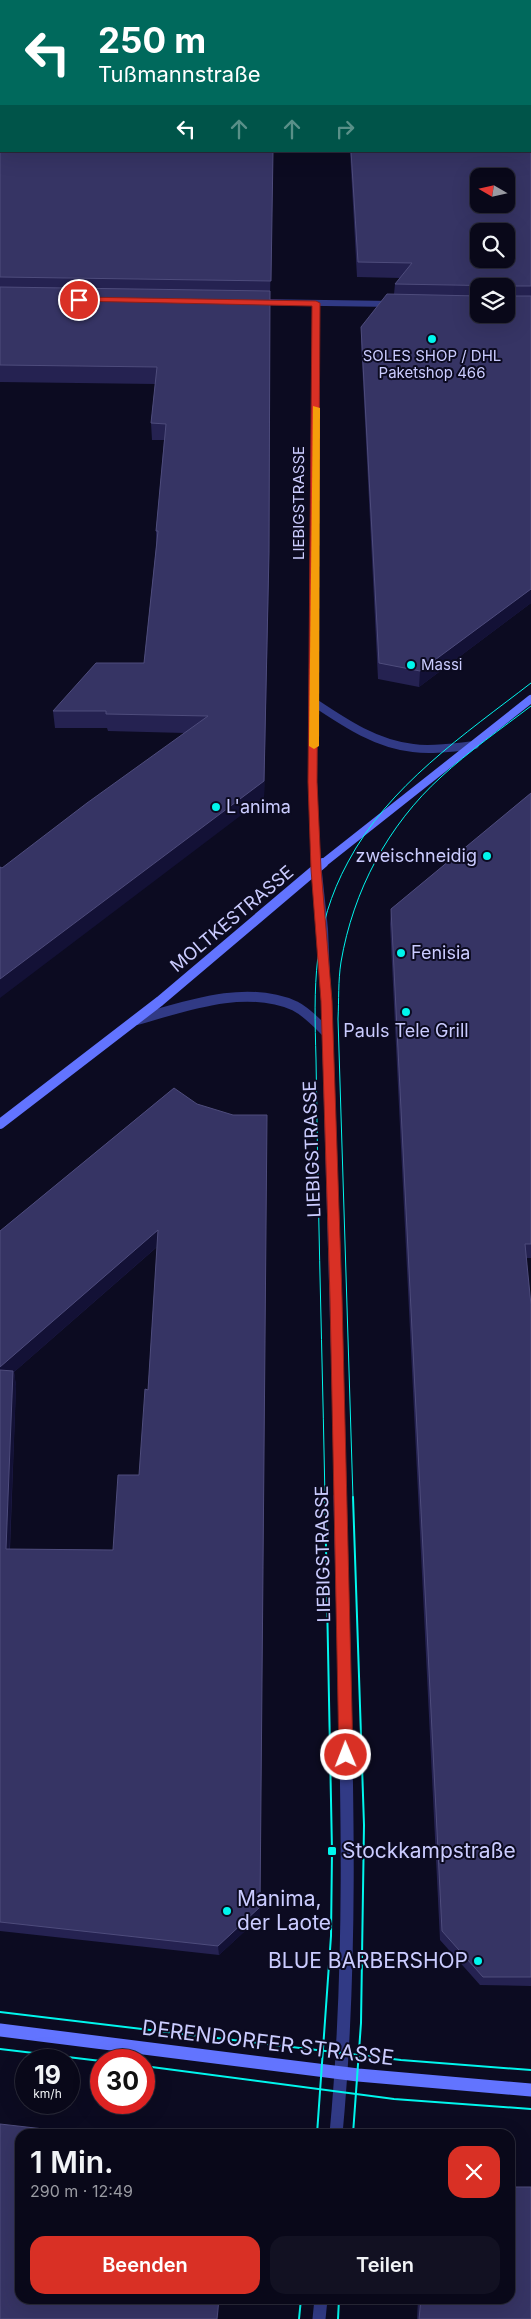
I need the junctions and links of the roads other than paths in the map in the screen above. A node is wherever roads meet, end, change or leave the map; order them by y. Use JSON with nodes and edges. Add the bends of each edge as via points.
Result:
{"nodes":[{"id":1,"x":247,"y":302,"type":"edge"},
{"id":2,"x":316,"y":303,"type":"junction"},
{"id":3,"x":402,"y":304,"type":"edge"},
{"id":4,"x":531,"y":699,"type":"edge"},
{"id":5,"x":315,"y":703,"type":"junction"},
{"id":6,"x":475,"y":744,"type":"junction"},
{"id":7,"x":316,"y":869,"type":"junction"},
{"id":8,"x":136,"y":1020,"type":"junction"},
{"id":9,"x":327,"y":1033,"type":"junction"},
{"id":10,"x":0,"y":1124,"type":"edge"},
{"id":11,"x":0,"y":2030,"type":"edge"},
{"id":12,"x":341,"y":2074,"type":"junction"},
{"id":13,"x":531,"y":2090,"type":"edge"},
{"id":14,"x":336,"y":2129,"type":"edge"},
{"id":15,"x":320,"y":2304,"type":"edge"},
{"id":16,"x":319,"y":2319,"type":"edge"}],
"edges":[{"from":1,"to":2,"type":"street"},
{"from":2,"to":3,"type":"street"},
{"from":2,"to":5,"type":"street","name":"LIEBIGSTRASSE"},
{"from":4,"to":6,"type":"street","name":"MOLTKESTRASSE"},
{"from":5,"to":6,"type":"street","via":[[349,726],[389,743],[427,749]]},
{"from":5,"to":7,"type":"street","name":"LIEBIGSTRASSE","via":[[312,782]]},
{"from":6,"to":7,"type":"street","name":"MOLTKESTRASSE"},
{"from":7,"to":8,"type":"street","name":"MOLTKESTRASSE"},
{"from":7,"to":9,"type":"street","name":"LIEBIGSTRASSE"},
{"from":8,"to":9,"type":"street","via":[[224,998],[260,998],[295,1006]]},
{"from":8,"to":10,"type":"street","name":"MOLTKESTRASSE"},
{"from":9,"to":12,"type":"street","name":"LIEBIGSTRASSE","via":[[337,1308],[348,1894]]},
{"from":11,"to":12,"type":"street","name":"DERENDORFER STRASSE"},
{"from":12,"to":13,"type":"street","name":"DERENDORFER STRASSE"},
{"from":12,"to":14,"type":"street"},
{"from":15,"to":16,"type":"street"}]}
